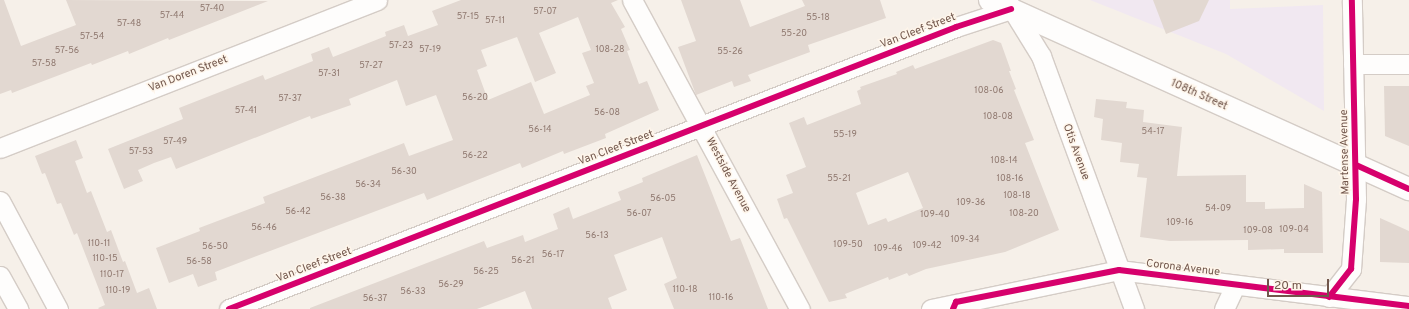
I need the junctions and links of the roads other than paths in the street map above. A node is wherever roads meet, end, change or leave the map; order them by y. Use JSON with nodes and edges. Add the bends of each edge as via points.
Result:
{"nodes":[{"id":1,"x":377,"y":0,"type":"edge"},
{"id":2,"x":632,"y":0,"type":"edge"},
{"id":3,"x":990,"y":0,"type":"edge"},
{"id":4,"x":1352,"y":0,"type":"edge"},
{"id":5,"x":1009,"y":5,"type":"edge"},
{"id":6,"x":1353,"y":64,"type":"junction"},
{"id":7,"x":1409,"y":64,"type":"edge"},
{"id":8,"x":702,"y":126,"type":"junction"},
{"id":9,"x":0,"y":148,"type":"edge"},
{"id":10,"x":1356,"y":165,"type":"junction"},
{"id":11,"x":1409,"y":189,"type":"edge"},
{"id":12,"x":0,"y":201,"type":"edge"},
{"id":13,"x":1119,"y":270,"type":"junction"},
{"id":14,"x":0,"y":276,"type":"edge"},
{"id":15,"x":1235,"y":285,"type":"junction"},
{"id":16,"x":1329,"y":297,"type":"junction"},
{"id":17,"x":955,"y":306,"type":"edge"},
{"id":18,"x":1409,"y":306,"type":"edge"},
{"id":19,"x":18,"y":309,"type":"edge"},
{"id":20,"x":58,"y":309,"type":"edge"},
{"id":21,"x":229,"y":309,"type":"edge"},
{"id":22,"x":800,"y":309,"type":"edge"},
{"id":23,"x":931,"y":309,"type":"edge"},
{"id":24,"x":1134,"y":309,"type":"edge"},
{"id":25,"x":1224,"y":309,"type":"edge"}],
"edges":[{"from":1,"to":9,"type":"street","name":"Van Doren Street"},
{"from":2,"to":8,"type":"street","name":"Westside Avenue"},
{"from":3,"to":5,"type":"main road","name":"108th Street"},
{"from":4,"to":6,"type":"street","name":"Martense Avenue"},
{"from":5,"to":8,"type":"street","name":"Van Cleef Street"},
{"from":5,"to":10,"type":"main road","name":"108th Street"},
{"from":5,"to":13,"type":"street","name":"Otis Avenue","via":[[1041,56]]},
{"from":6,"to":7,"type":"street"},
{"from":6,"to":10,"type":"street","name":"Martense Avenue"},
{"from":8,"to":21,"type":"street","name":"Van Cleef Street"},
{"from":8,"to":22,"type":"street","name":"Westside Avenue"},
{"from":10,"to":11,"type":"main road","name":"108th Street"},
{"from":10,"to":16,"type":"street","name":"Martense Avenue","via":[[1351,269]]},
{"from":12,"to":20,"type":"street"},
{"from":13,"to":15,"type":"street","name":"Corona Avenue"},
{"from":13,"to":17,"type":"street","name":"Corona Avenue"},
{"from":13,"to":24,"type":"street","name":"Otis Avenue"},
{"from":14,"to":19,"type":"street"},
{"from":15,"to":16,"type":"street","name":"Corona Avenue"},
{"from":15,"to":25,"type":"street"},
{"from":16,"to":18,"type":"street","name":"Corona Avenue"},
{"from":17,"to":23,"type":"street","name":"Corona Avenue"}]}
